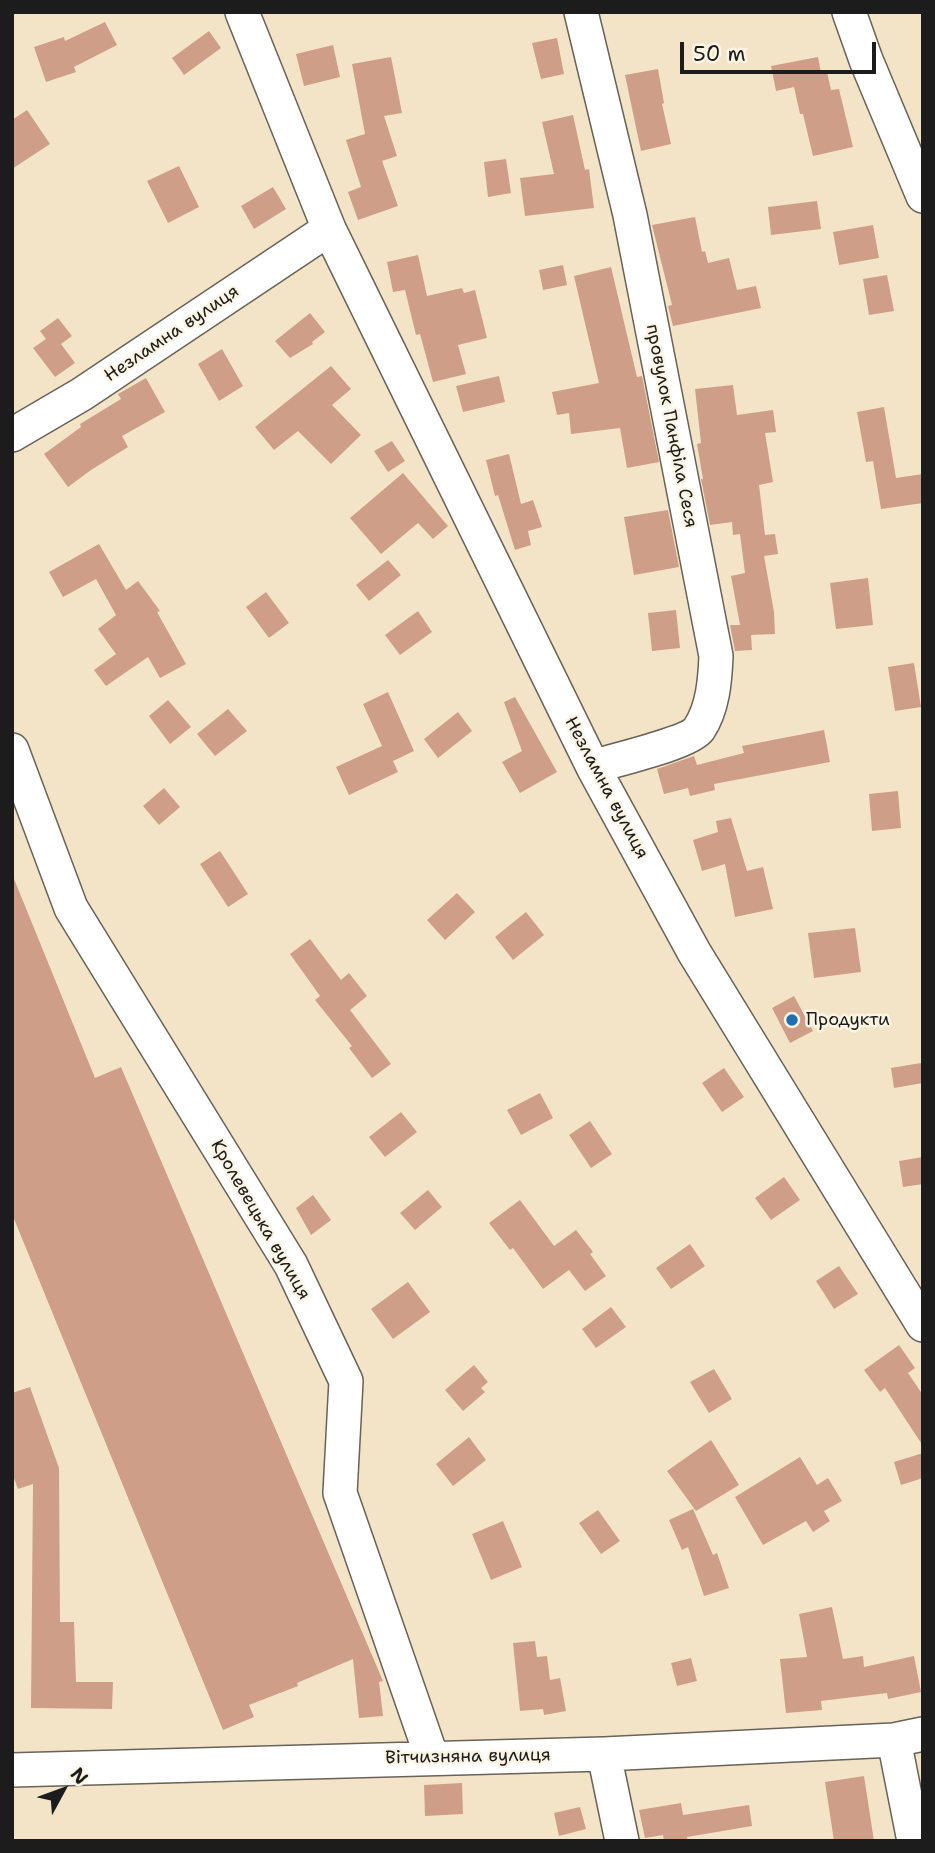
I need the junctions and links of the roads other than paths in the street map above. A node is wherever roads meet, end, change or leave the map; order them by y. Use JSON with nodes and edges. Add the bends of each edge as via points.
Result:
{"nodes":[{"id":1,"x":242,"y":12,"type":"edge"},
{"id":2,"x":581,"y":12,"type":"edge"},
{"id":3,"x":849,"y":12,"type":"edge"},
{"id":4,"x":923,"y":196,"type":"edge"},
{"id":5,"x":329,"y":229,"type":"junction"},
{"id":6,"x":12,"y":435,"type":"edge"},
{"id":7,"x":12,"y":750,"type":"edge"},
{"id":8,"x":593,"y":767,"type":"junction"},
{"id":9,"x":923,"y":1325,"type":"edge"},
{"id":10,"x":908,"y":1737,"type":"edge"},
{"id":11,"x":604,"y":1754,"type":"junction"},
{"id":12,"x":432,"y":1758,"type":"junction"},
{"id":13,"x":12,"y":1770,"type":"edge"},
{"id":14,"x":622,"y":1841,"type":"edge"},
{"id":15,"x":914,"y":1841,"type":"edge"}],
"edges":[{"from":1,"to":5,"type":"street","name":"Незламна вулиця"},
{"from":2,"to":8,"type":"street","name":"провулок Панфіла Сеся","via":[[630,215],[716,656],[715,684],[698,731],[677,742]]},
{"from":3,"to":4,"type":"street"},
{"from":5,"to":6,"type":"street","name":"Незламна вулиця","via":[[82,394]]},
{"from":5,"to":8,"type":"street","name":"Незламна вулиця"},
{"from":7,"to":12,"type":"street","name":"Кролевецька вулиця","via":[[71,908],[291,1265],[346,1381],[340,1493]]},
{"from":8,"to":9,"type":"street","name":"Незламна вулиця","via":[[694,952]]},
{"from":10,"to":11,"type":"street","name":"Вітчизняна вулиця"},
{"from":10,"to":15,"type":"street"},
{"from":11,"to":12,"type":"street","name":"Вітчизняна вулиця"},
{"from":11,"to":14,"type":"street"},
{"from":12,"to":13,"type":"street","name":"Вітчизняна вулиця"}]}
